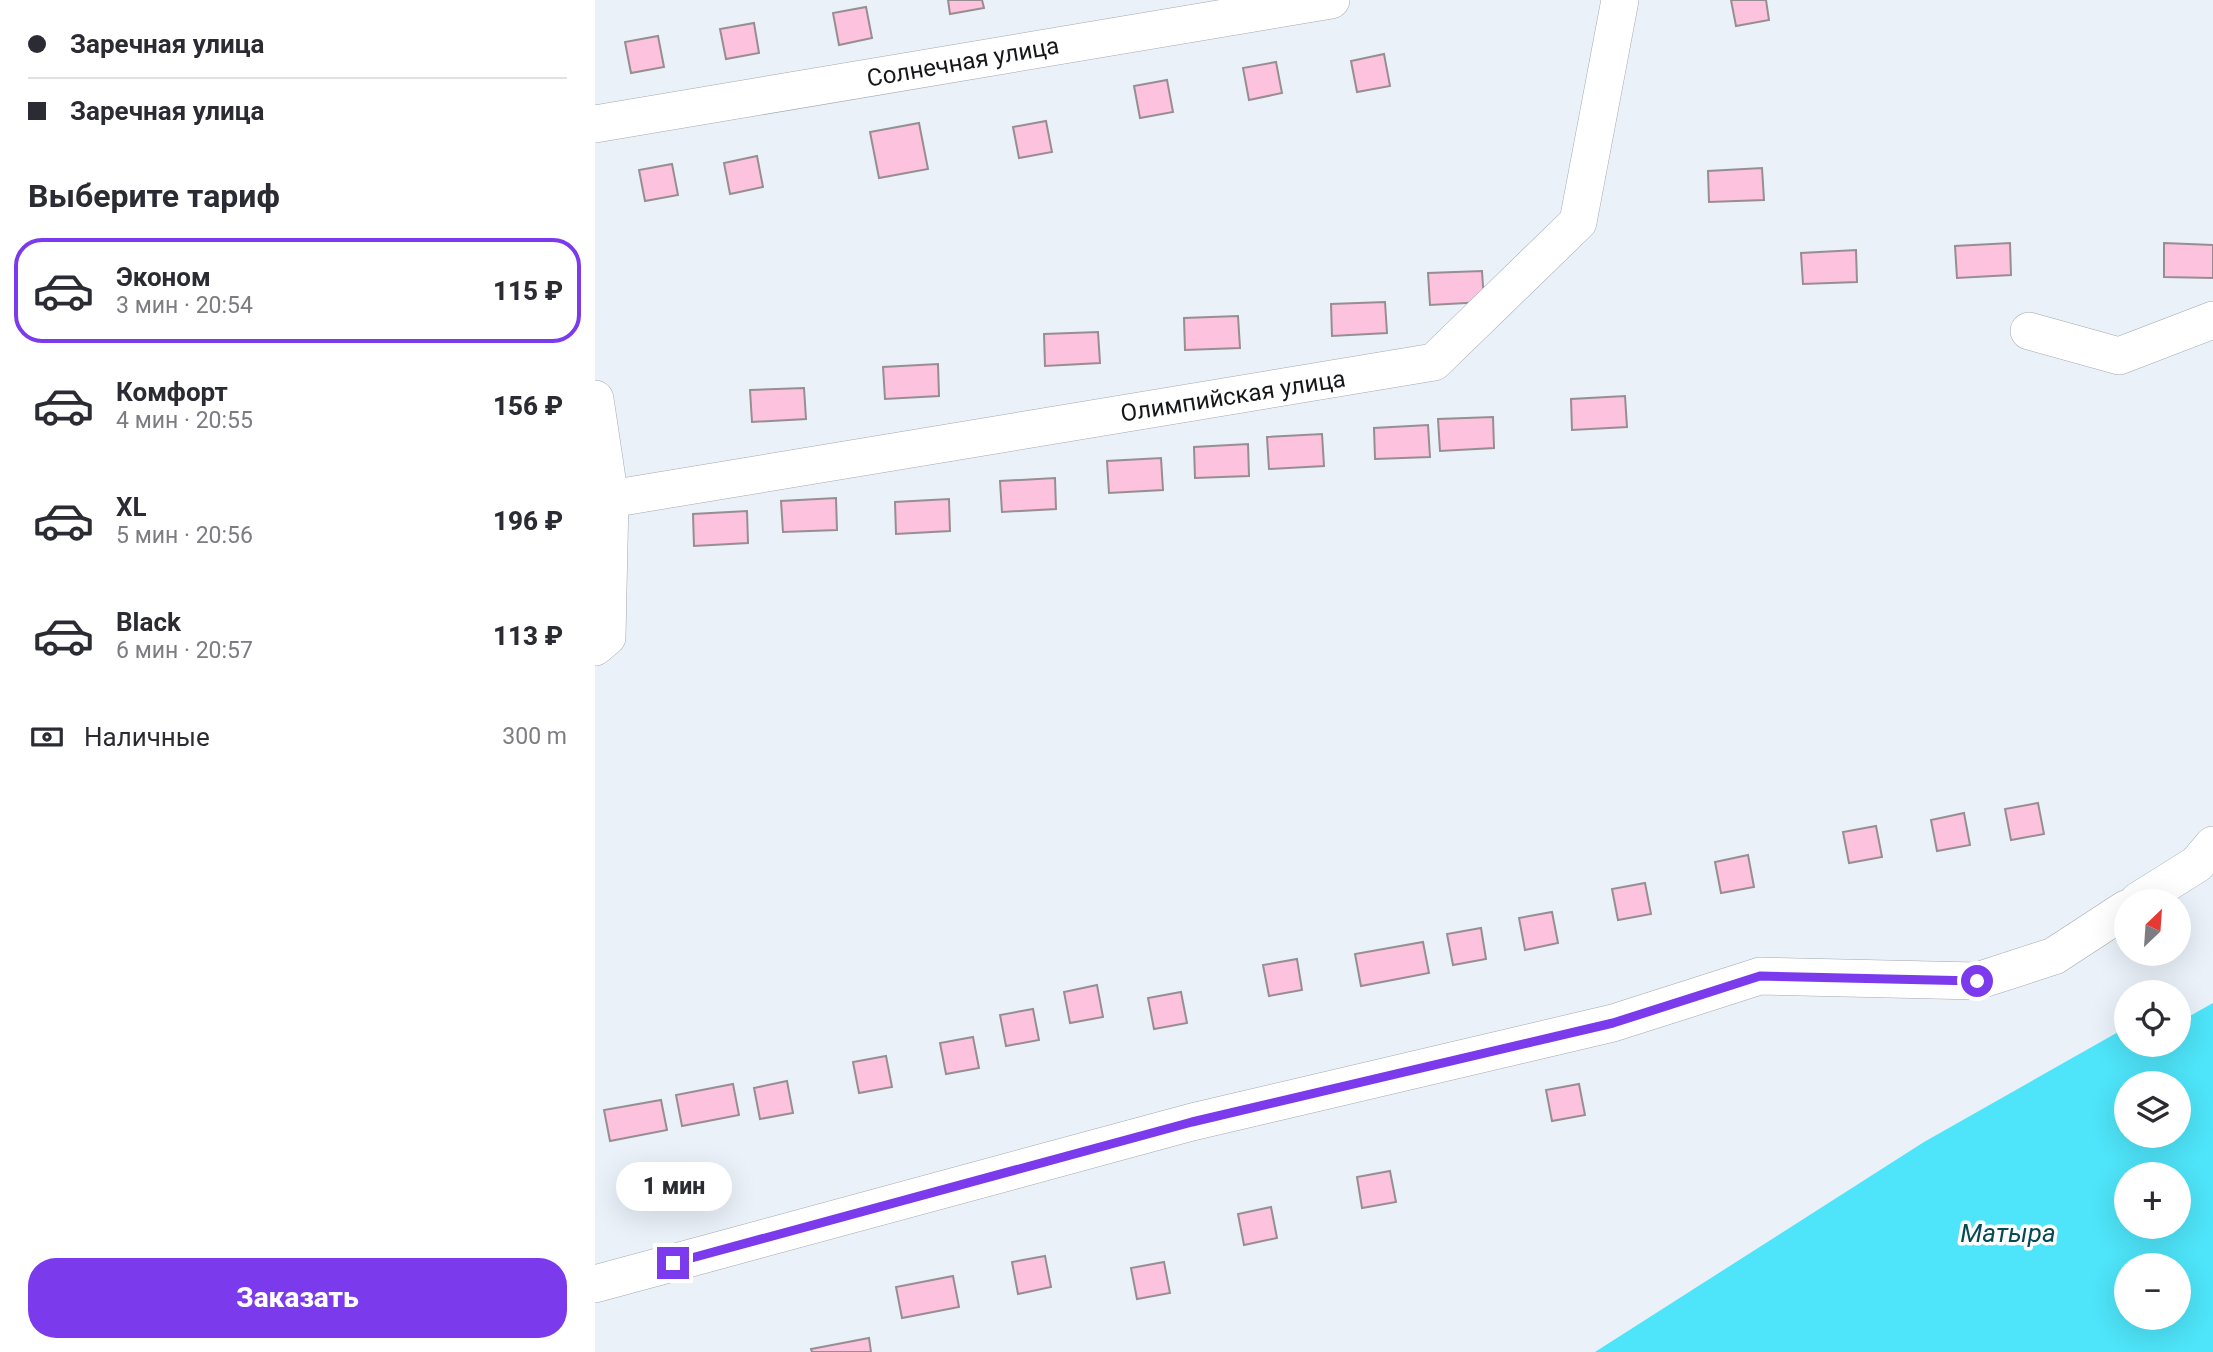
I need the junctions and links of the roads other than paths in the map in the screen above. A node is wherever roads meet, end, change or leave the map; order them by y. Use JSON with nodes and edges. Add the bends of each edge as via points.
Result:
{"nodes":[{"id":1,"x":1331,"y":0,"type":"edge"},
{"id":2,"x":1621,"y":0,"type":"edge"},
{"id":3,"x":595,"y":124,"type":"edge"},
{"id":4,"x":2213,"y":320,"type":"edge"},
{"id":5,"x":2029,"y":331,"type":"dead end"},
{"id":6,"x":595,"y":399,"type":"edge"},
{"id":7,"x":610,"y":499,"type":"junction"},
{"id":8,"x":595,"y":647,"type":"edge"},
{"id":9,"x":2213,"y":845,"type":"edge"},
{"id":10,"x":2158,"y":889,"type":"edge"},
{"id":11,"x":2114,"y":917,"type":"edge"},
{"id":12,"x":595,"y":1284,"type":"edge"}],
"edges":[{"from":1,"to":3,"type":"street","name":"Солнечная улица"},
{"from":2,"to":7,"type":"street","name":"Олимпийская улица","via":[[1578,222],[1434,362]]},
{"from":4,"to":5,"type":"street","via":[[2119,356]]},
{"from":6,"to":7,"type":"street"},
{"from":7,"to":8,"type":"street","via":[[607,637]]},
{"from":9,"to":10,"type":"street","via":[[2197,864]]},
{"from":11,"to":12,"type":"street","via":[[2055,956],[1977,981],[1760,976],[1613,1023],[1192,1122]]}]}
